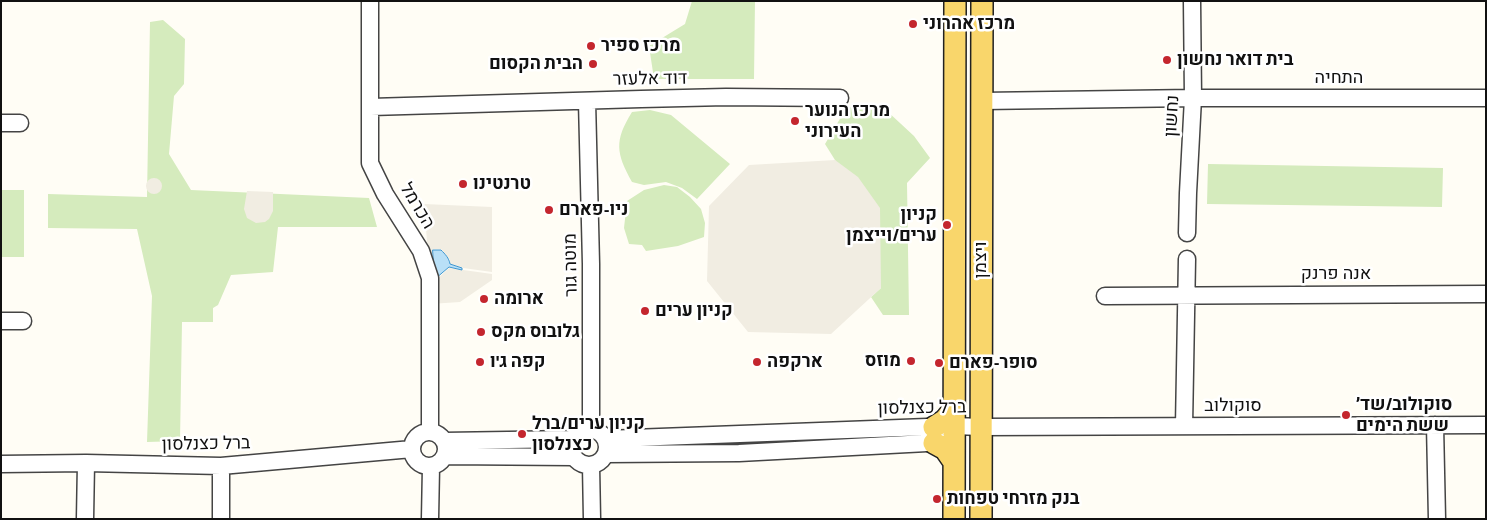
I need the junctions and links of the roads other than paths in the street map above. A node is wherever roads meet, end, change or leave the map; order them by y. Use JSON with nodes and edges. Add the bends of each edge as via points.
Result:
{"nodes":[{"id":1,"x":370,"y":1,"type":"edge"},
{"id":2,"x":955,"y":1,"type":"edge"},
{"id":3,"x":982,"y":1,"type":"edge"},
{"id":4,"x":1192,"y":1,"type":"edge"},
{"id":5,"x":840,"y":98,"type":"dead end"},
{"id":6,"x":1194,"y":98,"type":"junction"},
{"id":7,"x":1486,"y":98,"type":"edge"},
{"id":8,"x":587,"y":101,"type":"junction"},
{"id":9,"x":982,"y":101,"type":"junction"},
{"id":10,"x":371,"y":107,"type":"junction"},
{"id":11,"x":1,"y":123,"type":"edge"},
{"id":12,"x":20,"y":123,"type":"dead end"},
{"id":13,"x":1187,"y":233,"type":"dead end"},
{"id":14,"x":1187,"y":259,"type":"dead end"},
{"id":15,"x":1186,"y":294,"type":"junction"},
{"id":16,"x":1486,"y":294,"type":"edge"},
{"id":17,"x":1105,"y":296,"type":"dead end"},
{"id":18,"x":1,"y":321,"type":"edge"},
{"id":19,"x":23,"y":321,"type":"dead end"},
{"id":20,"x":1486,"y":424,"type":"edge"},
{"id":21,"x":1435,"y":425,"type":"junction"},
{"id":22,"x":1184,"y":426,"type":"junction"},
{"id":23,"x":981,"y":427,"type":"junction"},
{"id":24,"x":591,"y":428,"type":"junction"},
{"id":25,"x":430,"y":432,"type":"junction"},
{"id":26,"x":948,"y":435,"type":"junction"},
{"id":27,"x":572,"y":439,"type":"junction"},
{"id":28,"x":606,"y":446,"type":"junction"},
{"id":29,"x":445,"y":448,"type":"junction"},
{"id":30,"x":412,"y":449,"type":"junction"},
{"id":31,"x":574,"y":457,"type":"junction"},
{"id":32,"x":86,"y":463,"type":"junction"},
{"id":33,"x":1,"y":464,"type":"edge"},
{"id":34,"x":591,"y":465,"type":"junction"},
{"id":35,"x":221,"y":466,"type":"junction"},
{"id":36,"x":430,"y":466,"type":"junction"},
{"id":37,"x":85,"y":519,"type":"edge"},
{"id":38,"x":221,"y":519,"type":"edge"},
{"id":39,"x":430,"y":519,"type":"edge"},
{"id":40,"x":592,"y":519,"type":"edge"},
{"id":41,"x":954,"y":519,"type":"edge"},
{"id":42,"x":981,"y":519,"type":"edge"},
{"id":43,"x":1436,"y":519,"type":"edge"}],
"edges":[{"from":1,"to":10,"type":"street","name":"הכרמל"},
{"from":2,"to":26,"type":"main road","name":"ויצמן"},
{"from":3,"to":9,"type":"main road","name":"ויצמן"},
{"from":4,"to":6,"type":"street","name":"נחשון"},
{"from":5,"to":8,"type":"street","name":"דוד אלעזר"},
{"from":6,"to":7,"type":"street","name":"התחיה"},
{"from":6,"to":9,"type":"street","name":"התחיה"},
{"from":6,"to":13,"type":"street","name":"נחשון"},
{"from":8,"to":10,"type":"street","name":"דוד אלעזר"},
{"from":8,"to":24,"type":"street","name":"מוטה גור"},
{"from":9,"to":23,"type":"main road","name":"ויצמן"},
{"from":10,"to":25,"type":"street","name":"הכרמל","via":[[370,163],[385,194],[421,251],[430,278]]},
{"from":11,"to":12,"type":"street"},
{"from":14,"to":15,"type":"street"},
{"from":15,"to":16,"type":"street","name":"אנה פרנק"},
{"from":15,"to":17,"type":"street","name":"אנה פרנק"},
{"from":15,"to":22,"type":"street"},
{"from":18,"to":19,"type":"street"},
{"from":20,"to":21,"type":"street","name":"סוקולוב"},
{"from":21,"to":22,"type":"street","name":"סוקולוב"},
{"from":21,"to":43,"type":"street"},
{"from":22,"to":23,"type":"street","name":"סוקולוב"},
{"from":23,"to":26,"type":"street","name":"ברל כצנלסון"},
{"from":23,"to":42,"type":"main road","name":"ויצמן"},
{"from":24,"to":27,"type":"street","via":[[585,428]]},
{"from":24,"to":28,"type":"street","via":[[602,434]]},
{"from":25,"to":29,"type":"street","via":[[436,433]]},
{"from":25,"to":30,"type":"street","via":[[419,435]]},
{"from":26,"to":28,"type":"street","name":"ברל כצנלסון","via":[[739,453]]},
{"from":26,"to":41,"type":"main road","name":"ויצמן"},
{"from":27,"to":29,"type":"street"},
{"from":27,"to":31,"type":"street","via":[[570,446]]},
{"from":28,"to":34,"type":"street","via":[[600,462]]},
{"from":29,"to":31,"type":"street"},
{"from":29,"to":36,"type":"street","via":[[442,461]]},
{"from":30,"to":35,"type":"street","name":"ברל כצנלסון"},
{"from":30,"to":36,"type":"street","via":[[420,464]]},
{"from":31,"to":34,"type":"street","via":[[581,464]]},
{"from":32,"to":33,"type":"street","name":"ברל כצנלסון"},
{"from":32,"to":35,"type":"street","name":"ברל כצנלסון"},
{"from":32,"to":37,"type":"street"},
{"from":34,"to":40,"type":"street"},
{"from":35,"to":38,"type":"street"},
{"from":36,"to":39,"type":"street"}]}
